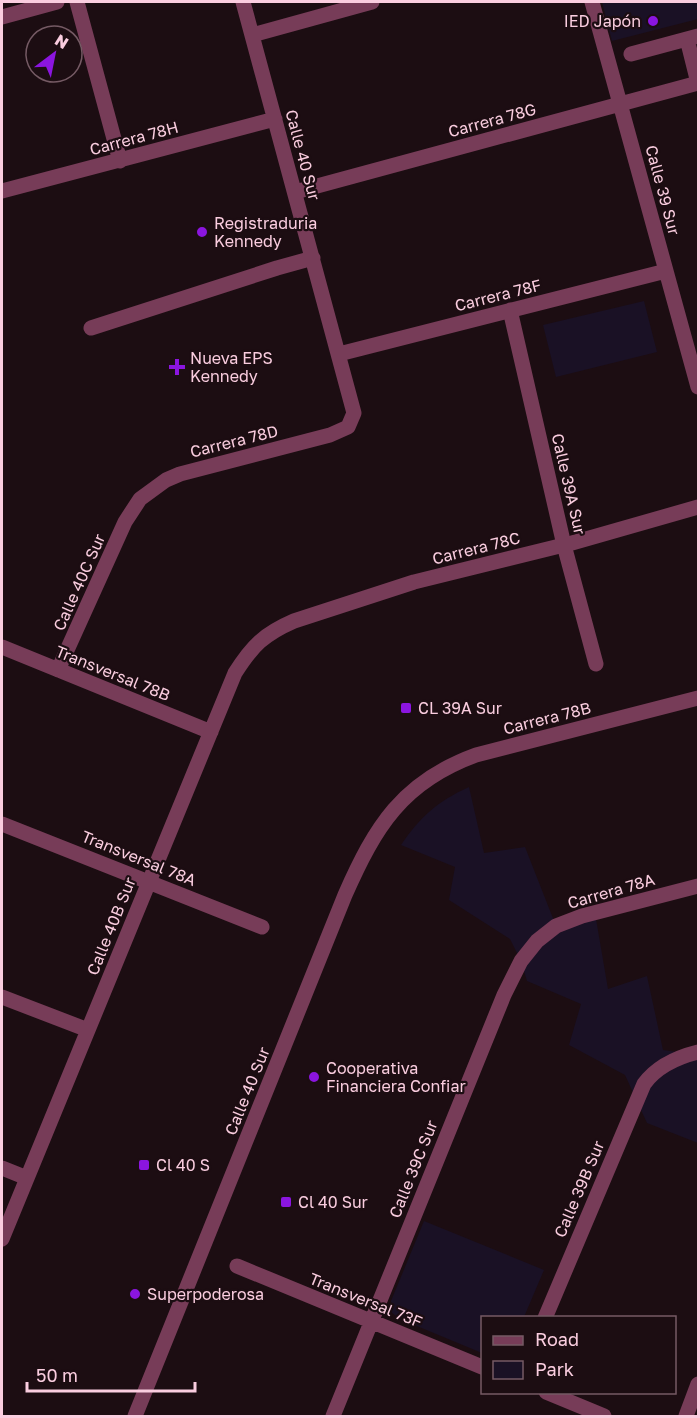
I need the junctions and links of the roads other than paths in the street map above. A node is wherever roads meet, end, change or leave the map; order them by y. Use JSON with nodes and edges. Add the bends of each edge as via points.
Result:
{"nodes":[{"id":1,"x":57,"y":2,"type":"edge"},
{"id":2,"x":76,"y":2,"type":"edge"},
{"id":3,"x":243,"y":2,"type":"edge"},
{"id":4,"x":372,"y":2,"type":"edge"},
{"id":5,"x":592,"y":2,"type":"edge"},
{"id":6,"x":2,"y":17,"type":"edge"},
{"id":7,"x":252,"y":35,"type":"junction"},
{"id":8,"x":693,"y":38,"type":"edge"},
{"id":9,"x":630,"y":54,"type":"dead end"},
{"id":10,"x":698,"y":83,"type":"edge"},
{"id":11,"x":620,"y":104,"type":"junction"},
{"id":12,"x":275,"y":119,"type":"junction"},
{"id":13,"x":120,"y":161,"type":"junction"},
{"id":14,"x":2,"y":191,"type":"edge"},
{"id":15,"x":295,"y":192,"type":"junction"},
{"id":16,"x":313,"y":258,"type":"junction"},
{"id":17,"x":666,"y":271,"type":"junction"},
{"id":18,"x":510,"y":310,"type":"junction"},
{"id":19,"x":91,"y":328,"type":"dead end"},
{"id":20,"x":339,"y":354,"type":"junction"},
{"id":21,"x":699,"y":387,"type":"edge"},
{"id":22,"x":350,"y":422,"type":"joint"},
{"id":23,"x":699,"y":507,"type":"edge"},
{"id":24,"x":133,"y":508,"type":"joint"},
{"id":25,"x":564,"y":545,"type":"junction"},
{"id":26,"x":267,"y":635,"type":"joint"},
{"id":27,"x":2,"y":647,"type":"edge"},
{"id":28,"x":596,"y":664,"type":"dead end"},
{"id":29,"x":58,"y":670,"type":"junction"},
{"id":30,"x":699,"y":698,"type":"edge"},
{"id":31,"x":211,"y":732,"type":"junction"},
{"id":32,"x":412,"y":791,"type":"joint"},
{"id":33,"x":2,"y":824,"type":"edge"},
{"id":34,"x":149,"y":881,"type":"junction"},
{"id":35,"x":699,"y":886,"type":"edge"},
{"id":36,"x":262,"y":927,"type":"dead end"},
{"id":37,"x":537,"y":941,"type":"joint"},
{"id":38,"x":2,"y":997,"type":"edge"},
{"id":39,"x":88,"y":1030,"type":"junction"},
{"id":40,"x":699,"y":1052,"type":"edge"},
{"id":41,"x":2,"y":1168,"type":"edge"},
{"id":42,"x":27,"y":1178,"type":"junction"},
{"id":43,"x":2,"y":1239,"type":"edge"},
{"id":44,"x":237,"y":1266,"type":"dead end"},
{"id":45,"x":544,"y":1316,"type":"edge"},
{"id":46,"x":371,"y":1321,"type":"junction"},
{"id":47,"x":481,"y":1366,"type":"edge"},
{"id":48,"x":699,"y":1384,"type":"edge"},
{"id":49,"x":551,"y":1394,"type":"edge"},
{"id":50,"x":135,"y":1416,"type":"edge"},
{"id":51,"x":333,"y":1416,"type":"edge"},
{"id":52,"x":604,"y":1416,"type":"edge"},
{"id":53,"x":686,"y":1416,"type":"edge"}],
"edges":[{"from":1,"to":6,"type":"street"},
{"from":2,"to":13,"type":"street"},
{"from":3,"to":7,"type":"street","name":"Calle 40 Sur"},
{"from":4,"to":7,"type":"street"},
{"from":5,"to":11,"type":"street","name":"Calle 39 Sur"},
{"from":7,"to":12,"type":"street","name":"Calle 40 Sur"},
{"from":8,"to":9,"type":"street"},
{"from":8,"to":10,"type":"street"},
{"from":10,"to":11,"type":"street","name":"Carrera 78G"},
{"from":11,"to":15,"type":"street","name":"Carrera 78G"},
{"from":11,"to":17,"type":"street","name":"Calle 39 Sur"},
{"from":12,"to":13,"type":"street","name":"Carrera 78H"},
{"from":12,"to":15,"type":"street","name":"Calle 40 Sur"},
{"from":13,"to":14,"type":"street","name":"Carrera 78H"},
{"from":15,"to":16,"type":"street","name":"Calle 40 Sur"},
{"from":16,"to":19,"type":"street"},
{"from":16,"to":20,"type":"street","name":"Calle 40 Sur"},
{"from":17,"to":18,"type":"street","name":"Carrera 78F"},
{"from":17,"to":21,"type":"street","name":"Calle 39 Sur"},
{"from":18,"to":20,"type":"street","name":"Carrera 78F"},
{"from":18,"to":25,"type":"street","name":"Calle 39A Sur"},
{"from":20,"to":22,"type":"street","name":"Calle 40 Sur","via":[[353,404]]},
{"from":22,"to":24,"type":"street","name":"Carrera 78D","via":[[330,435],[180,474],[151,489]]},
{"from":23,"to":25,"type":"street","name":"Carrera 78C"},
{"from":24,"to":29,"type":"street","name":"Calle 40C Sur"},
{"from":25,"to":26,"type":"street","name":"Carrera 78C","via":[[414,582],[294,621]]},
{"from":25,"to":28,"type":"street","name":"Calle 39A Sur"},
{"from":26,"to":31,"type":"street","name":"Calle 40B Sur","via":[[248,652],[235,673]]},
{"from":27,"to":29,"type":"street","name":"Transversal 78B"},
{"from":29,"to":31,"type":"street","name":"Transversal 78B"},
{"from":30,"to":32,"type":"street","name":"Carrera 78B","via":[[476,755],[441,770]]},
{"from":31,"to":34,"type":"street","name":"Calle 40B Sur"},
{"from":32,"to":50,"type":"street","name":"Calle 40 Sur","via":[[390,812],[360,861]]},
{"from":33,"to":34,"type":"street","name":"Transversal 78A"},
{"from":34,"to":36,"type":"street","name":"Transversal 78A"},
{"from":34,"to":39,"type":"street","name":"Calle 40B Sur"},
{"from":35,"to":37,"type":"street","name":"Carrera 78A","via":[[582,916],[556,926]]},
{"from":37,"to":46,"type":"street","name":"Calle 39C Sur","via":[[521,961],[504,995]]},
{"from":38,"to":39,"type":"street"},
{"from":39,"to":42,"type":"street","name":"Calle 40B Sur"},
{"from":40,"to":45,"type":"street","name":"Calle 39B Sur","via":[[673,1060],[650,1076],[634,1104]]},
{"from":41,"to":42,"type":"street"},
{"from":42,"to":43,"type":"street","name":"Calle 40B Sur"},
{"from":44,"to":46,"type":"street","name":"Transversal 73F"},
{"from":46,"to":47,"type":"street","name":"Transversal 73F"},
{"from":46,"to":51,"type":"street","name":"Calle 39C Sur"},
{"from":48,"to":53,"type":"street"},
{"from":49,"to":52,"type":"street"}]}
